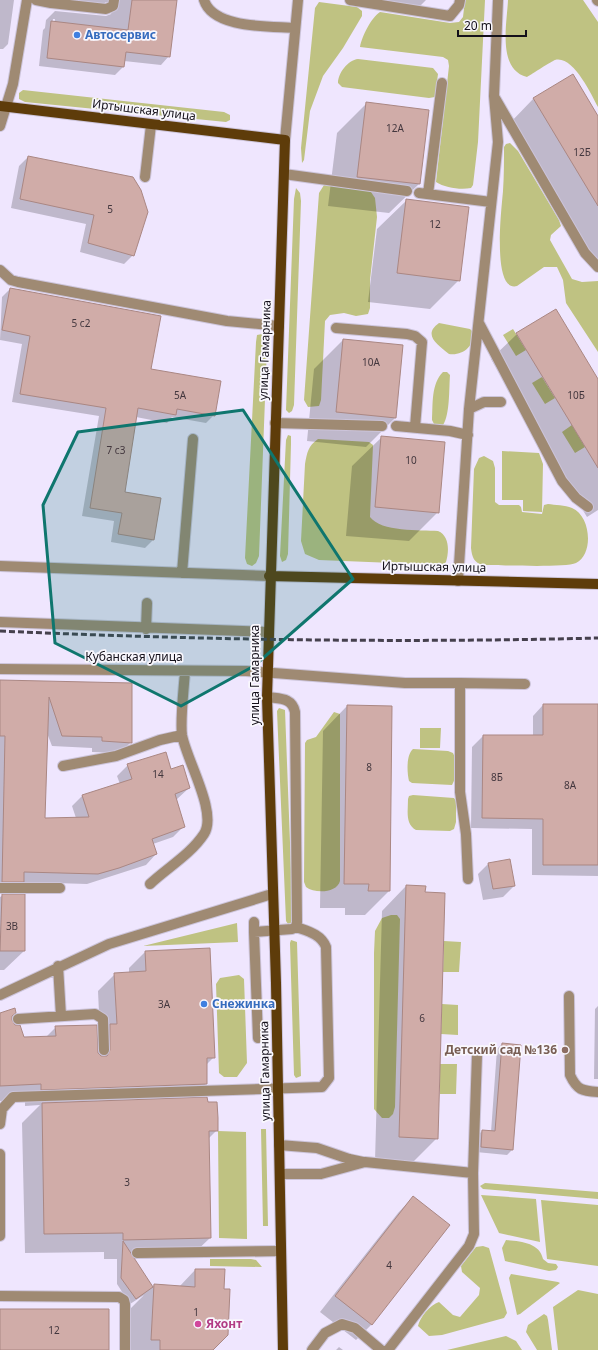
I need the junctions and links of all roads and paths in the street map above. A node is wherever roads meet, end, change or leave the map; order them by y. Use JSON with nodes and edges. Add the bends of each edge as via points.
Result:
{"nodes":[{"id":1,"x":27,"y":0,"type":"edge"},
{"id":2,"x":36,"y":0,"type":"edge"},
{"id":3,"x":114,"y":0,"type":"edge"},
{"id":4,"x":204,"y":0,"type":"edge"},
{"id":5,"x":298,"y":0,"type":"edge"},
{"id":6,"x":350,"y":0,"type":"edge"},
{"id":7,"x":460,"y":0,"type":"edge"},
{"id":8,"x":498,"y":0,"type":"edge"},
{"id":9,"x":294,"y":28,"type":"junction"},
{"id":10,"x":442,"y":83,"type":"dead end"},
{"id":11,"x":494,"y":96,"type":"junction"},
{"id":12,"x":3,"y":106,"type":"edge"},
{"id":13,"x":151,"y":124,"type":"junction"},
{"id":14,"x":0,"y":126,"type":"edge"},
{"id":15,"x":286,"y":140,"type":"junction"},
{"id":16,"x":284,"y":174,"type":"junction"},
{"id":17,"x":145,"y":177,"type":"dead end"},
{"id":18,"x":407,"y":191,"type":"dead end"},
{"id":19,"x":491,"y":202,"type":"junction"},
{"id":20,"x":598,"y":268,"type":"edge"},
{"id":21,"x":0,"y":270,"type":"edge"},
{"id":22,"x":479,"y":323,"type":"junction"},
{"id":23,"x":279,"y":326,"type":"junction"},
{"id":24,"x":336,"y":328,"type":"dead end"},
{"id":25,"x":501,"y":402,"type":"dead end"},
{"id":26,"x":469,"y":409,"type":"junction"},
{"id":27,"x":275,"y":423,"type":"junction"},
{"id":28,"x":382,"y":426,"type":"dead end"},
{"id":29,"x":396,"y":426,"type":"dead end"},
{"id":30,"x":415,"y":427,"type":"junction"},
{"id":31,"x":468,"y":436,"type":"junction"},
{"id":32,"x":193,"y":439,"type":"dead end"},
{"id":33,"x":588,"y":507,"type":"dead end"},
{"id":34,"x":0,"y":566,"type":"edge"},
{"id":35,"x":182,"y":573,"type":"junction"},
{"id":36,"x":269,"y":576,"type":"junction"},
{"id":37,"x":458,"y":581,"type":"junction"},
{"id":38,"x":598,"y":584,"type":"edge"},
{"id":39,"x":147,"y":603,"type":"dead end"},
{"id":40,"x":0,"y":622,"type":"edge"},
{"id":41,"x":146,"y":629,"type":"junction"},
{"id":42,"x":268,"y":632,"type":"junction"},
{"id":43,"x":0,"y":670,"type":"edge"},
{"id":44,"x":185,"y":671,"type":"junction"},
{"id":45,"x":267,"y":672,"type":"junction"},
{"id":46,"x":460,"y":683,"type":"junction"},
{"id":47,"x":525,"y":684,"type":"dead end"},
{"id":48,"x":267,"y":697,"type":"junction"},
{"id":49,"x":182,"y":735,"type":"junction"},
{"id":50,"x":63,"y":766,"type":"dead end"},
{"id":51,"x":468,"y":879,"type":"dead end"},
{"id":52,"x":150,"y":884,"type":"dead end"},
{"id":53,"x":0,"y":888,"type":"edge"},
{"id":54,"x":60,"y":888,"type":"dead end"},
{"id":55,"x":272,"y":894,"type":"junction"},
{"id":56,"x":296,"y":927,"type":"junction"},
{"id":57,"x":275,"y":930,"type":"junction"},
{"id":58,"x":58,"y":966,"type":"junction"},
{"id":59,"x":0,"y":995,"type":"edge"},
{"id":60,"x":569,"y":996,"type":"dead end"},
{"id":61,"x":61,"y":1016,"type":"junction"},
{"id":62,"x":18,"y":1019,"type":"dead end"},
{"id":63,"x":258,"y":1038,"type":"dead end"},
{"id":64,"x":104,"y":1050,"type":"dead end"},
{"id":65,"x":477,"y":1055,"type":"dead end"},
{"id":66,"x":279,"y":1089,"type":"junction"},
{"id":67,"x":598,"y":1092,"type":"edge"},
{"id":68,"x":0,"y":1124,"type":"edge"},
{"id":69,"x":280,"y":1146,"type":"junction"},
{"id":70,"x":0,"y":1154,"type":"edge"},
{"id":71,"x":365,"y":1162,"type":"junction"},
{"id":72,"x":474,"y":1173,"type":"junction"},
{"id":73,"x":280,"y":1174,"type":"junction"},
{"id":74,"x":0,"y":1236,"type":"edge"},
{"id":75,"x":281,"y":1251,"type":"junction"},
{"id":76,"x":137,"y":1253,"type":"dead end"},
{"id":77,"x":0,"y":1296,"type":"edge"},
{"id":78,"x":125,"y":1350,"type":"edge"},
{"id":79,"x":283,"y":1350,"type":"edge"},
{"id":80,"x":312,"y":1350,"type":"edge"},
{"id":81,"x":381,"y":1350,"type":"edge"},
{"id":82,"x":388,"y":1350,"type":"edge"}],
"edges":[{"from":1,"to":12,"type":"street","via":[[13,84]]},
{"from":2,"to":3,"type":"street","via":[[106,9],[112,6]]},
{"from":4,"to":9,"type":"street","via":[[216,16],[228,22]]},
{"from":5,"to":9,"type":"street","name":"улица Гамарника"},
{"from":6,"to":7,"type":"street","via":[[450,16],[457,9]]},
{"from":8,"to":11,"type":"street"},
{"from":9,"to":15,"type":"street","name":"улица Гамарника"},
{"from":10,"to":19,"type":"street","via":[[423,193]]},
{"from":11,"to":19,"type":"street","via":[[498,142]]},
{"from":11,"to":20,"type":"street","via":[[585,253]]},
{"from":12,"to":13,"type":"main road","name":"Иртышская улица"},
{"from":12,"to":14,"type":"street"},
{"from":13,"to":15,"type":"main road","name":"Иртышская улица"},
{"from":13,"to":17,"type":"street"},
{"from":15,"to":16,"type":"main road","name":"улица Гамарника"},
{"from":16,"to":18,"type":"street"},
{"from":16,"to":23,"type":"main road","name":"улица Гамарника"},
{"from":19,"to":22,"type":"street"},
{"from":21,"to":23,"type":"street","via":[[11,280],[18,282],[227,321]]},
{"from":22,"to":26,"type":"street"},
{"from":22,"to":33,"type":"street","via":[[562,481],[576,498]]},
{"from":23,"to":27,"type":"main road","name":"улица Гамарника"},
{"from":24,"to":30,"type":"street","via":[[407,334],[420,338],[421,363]]},
{"from":25,"to":26,"type":"street","via":[[484,402]]},
{"from":26,"to":31,"type":"street"},
{"from":27,"to":28,"type":"street"},
{"from":27,"to":36,"type":"main road","name":"улица Гамарника"},
{"from":29,"to":30,"type":"street"},
{"from":30,"to":31,"type":"street"},
{"from":31,"to":37,"type":"street"},
{"from":32,"to":35,"type":"street"},
{"from":34,"to":35,"type":"street"},
{"from":35,"to":36,"type":"street"},
{"from":36,"to":37,"type":"main road","name":"Иртышская улица"},
{"from":36,"to":42,"type":"main road","name":"улица Гамарника"},
{"from":37,"to":38,"type":"main road","name":"Иртышская улица"},
{"from":39,"to":41,"type":"street"},
{"from":40,"to":41,"type":"street"},
{"from":41,"to":42,"type":"street"},
{"from":42,"to":45,"type":"main road","name":"улица Гамарника"},
{"from":43,"to":44,"type":"street","name":"Кубанская улица"},
{"from":44,"to":45,"type":"street","name":"Кубанская улица"},
{"from":44,"to":49,"type":"street"},
{"from":45,"to":46,"type":"street","name":"Кубанская улица","via":[[405,683]]},
{"from":45,"to":48,"type":"main road","name":"улица Гамарника"},
{"from":46,"to":47,"type":"street","name":"Кубанская улица"},
{"from":46,"to":51,"type":"street","via":[[460,792],[466,834]]},
{"from":48,"to":55,"type":"main road","name":"улица Гамарника"},
{"from":48,"to":56,"type":"street","via":[[289,700],[295,712]]},
{"from":49,"to":50,"type":"street","via":[[116,756]]},
{"from":49,"to":52,"type":"street","via":[[199,783],[209,818],[208,825],[204,834],[189,851]]},
{"from":53,"to":54,"type":"street"},
{"from":55,"to":57,"type":"main road","name":"улица Гамарника"},
{"from":55,"to":58,"type":"street","via":[[108,944]]},
{"from":56,"to":57,"type":"street"},
{"from":56,"to":66,"type":"street","via":[[319,936],[326,947],[329,1078],[322,1087]]},
{"from":57,"to":63,"type":"street","via":[[254,927]]},
{"from":57,"to":66,"type":"main road","name":"улица Гамарника"},
{"from":58,"to":59,"type":"street"},
{"from":58,"to":61,"type":"street"},
{"from":60,"to":67,"type":"street","via":[[570,1075],[576,1086],[587,1092]]},
{"from":61,"to":62,"type":"street"},
{"from":61,"to":64,"type":"street","via":[[95,1014],[103,1019]]},
{"from":65,"to":72,"type":"street"},
{"from":66,"to":68,"type":"street","via":[[13,1097],[2,1109]]},
{"from":66,"to":69,"type":"main road","name":"улица Гамарника"},
{"from":69,"to":71,"type":"street","via":[[317,1148]]},
{"from":69,"to":73,"type":"main road","name":"улица Гамарника"},
{"from":70,"to":74,"type":"street"},
{"from":71,"to":72,"type":"street"},
{"from":71,"to":73,"type":"street","via":[[321,1174]]},
{"from":72,"to":82,"type":"street","via":[[474,1234],[469,1246]]},
{"from":73,"to":75,"type":"main road","name":"улица Гамарника"},
{"from":75,"to":76,"type":"street"},
{"from":75,"to":79,"type":"main road","name":"улица Гамарника"},
{"from":77,"to":78,"type":"street","via":[[124,1300]]},
{"from":80,"to":81,"type":"street","via":[[325,1333],[342,1324],[355,1328]]}]}
